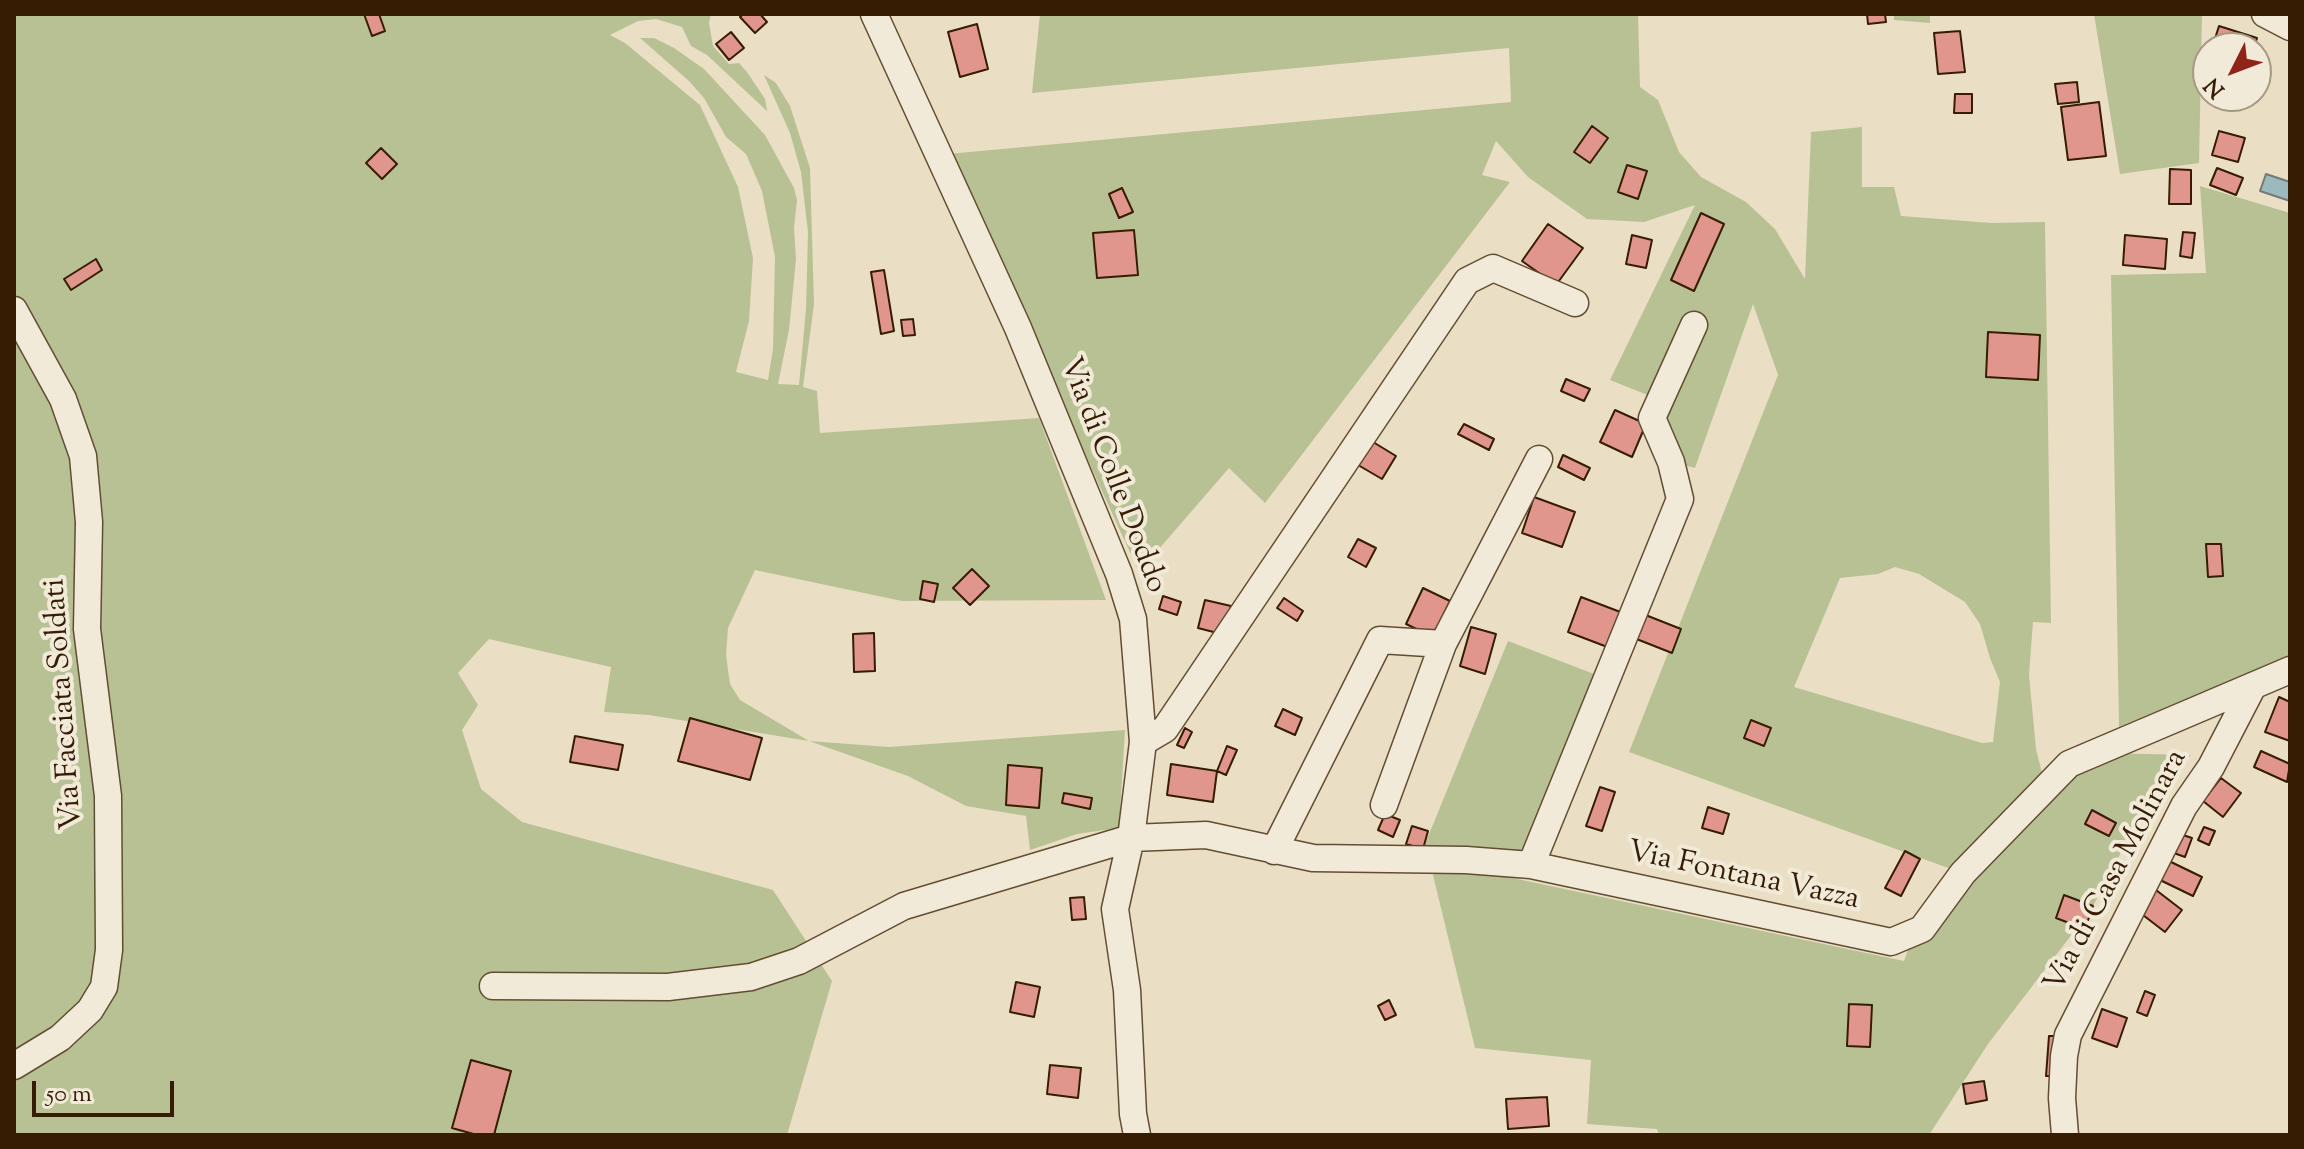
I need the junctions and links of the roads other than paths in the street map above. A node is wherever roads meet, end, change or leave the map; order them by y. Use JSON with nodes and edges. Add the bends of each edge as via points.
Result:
{"nodes":[{"id":1,"x":874,"y":14,"type":"edge"},
{"id":2,"x":2265,"y":14,"type":"edge"},
{"id":3,"x":2290,"y":27,"type":"edge"},
{"id":4,"x":1575,"y":303,"type":"dead end"},
{"id":5,"x":14,"y":310,"type":"edge"},
{"id":6,"x":1694,"y":325,"type":"dead end"},
{"id":7,"x":1539,"y":459,"type":"dead end"},
{"id":8,"x":1443,"y":644,"type":"junction"},
{"id":9,"x":2290,"y":670,"type":"edge"},
{"id":10,"x":2253,"y":686,"type":"junction"},
{"id":11,"x":1143,"y":742,"type":"junction"},
{"id":12,"x":1384,"y":805,"type":"dead end"},
{"id":13,"x":1131,"y":838,"type":"junction"},
{"id":14,"x":1274,"y":851,"type":"junction"},
{"id":15,"x":1531,"y":865,"type":"junction"},
{"id":16,"x":493,"y":986,"type":"dead end"},
{"id":17,"x":14,"y":1066,"type":"edge"},
{"id":18,"x":1137,"y":1135,"type":"edge"},
{"id":19,"x":2065,"y":1135,"type":"edge"}],
"edges":[{"from":1,"to":11,"type":"street","name":"Via di Colle Doddo","via":[[1018,328],[1119,574],[1133,619]]},
{"from":2,"to":3,"type":"street"},
{"from":4,"to":11,"type":"street","via":[[1493,268],[1467,281],[1165,729]]},
{"from":5,"to":17,"type":"street","name":"Via Facciata Soldati","via":[[63,399],[83,456],[89,522],[87,629],[108,796],[109,950],[104,987],[90,1010],[60,1038]]},
{"from":6,"to":15,"type":"street","via":[[1652,418],[1680,499]]},
{"from":7,"to":8,"type":"street"},
{"from":8,"to":12,"type":"street"},
{"from":8,"to":14,"type":"street","via":[[1380,640]]},
{"from":9,"to":10,"type":"street"},
{"from":10,"to":15,"type":"street","name":"Via Fontana Vazza","via":[[2069,764],[1963,873],[1922,929],[1891,942]]},
{"from":10,"to":19,"type":"street","name":"Via di Casa Molinara","via":[[2184,806],[2068,1035],[2062,1098]]},
{"from":11,"to":13,"type":"street","name":"Via di Colle Doddo"},
{"from":13,"to":14,"type":"street","name":"Via Fontana Vazza","via":[[1206,835]]},
{"from":13,"to":16,"type":"street","name":"Via Fontana Vazza","via":[[904,906],[799,961],[751,977],[668,987]]},
{"from":13,"to":18,"type":"street","name":"Via di Colle Doddo","via":[[1115,909],[1127,990]]},
{"from":14,"to":15,"type":"street","name":"Via Fontana Vazza","via":[[1313,858]]}]}
